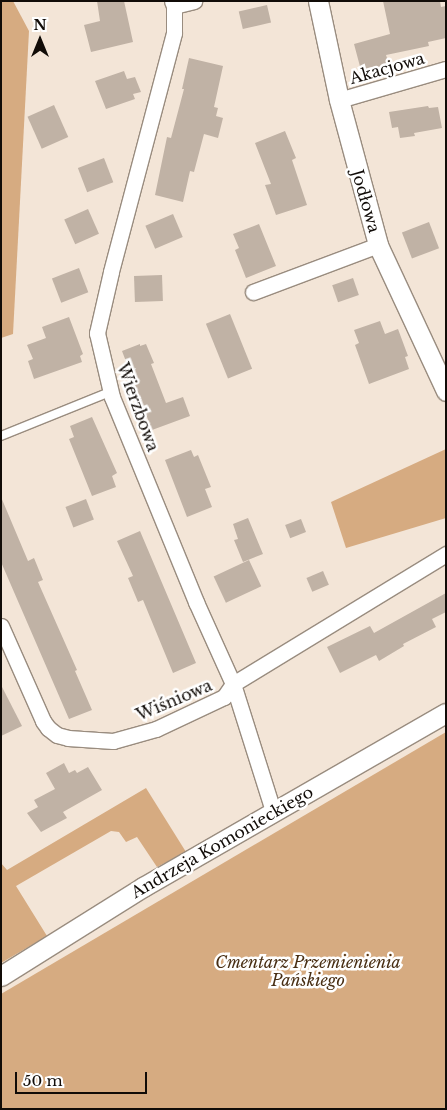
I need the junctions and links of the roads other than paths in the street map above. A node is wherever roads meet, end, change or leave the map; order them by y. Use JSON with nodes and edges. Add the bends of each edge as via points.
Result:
{"nodes":[{"id":1,"x":194,"y":1,"type":"edge"},
{"id":2,"x":318,"y":1,"type":"edge"},
{"id":3,"x":173,"y":4,"type":"edge"},
{"id":4,"x":446,"y":69,"type":"edge"},
{"id":5,"x":339,"y":100,"type":"junction"},
{"id":6,"x":378,"y":245,"type":"junction"},
{"id":7,"x":253,"y":292,"type":"dead end"},
{"id":8,"x":446,"y":391,"type":"edge"},
{"id":9,"x":110,"y":392,"type":"junction"},
{"id":10,"x":1,"y":436,"type":"edge"},
{"id":11,"x":446,"y":554,"type":"edge"},
{"id":12,"x":1,"y":626,"type":"edge"},
{"id":13,"x":233,"y":684,"type":"junction"},
{"id":14,"x":446,"y":713,"type":"edge"},
{"id":15,"x":273,"y":810,"type":"junction"},
{"id":16,"x":1,"y":976,"type":"edge"}],
"edges":[{"from":1,"to":3,"type":"street"},
{"from":2,"to":5,"type":"street","name":"Jodłowa"},
{"from":3,"to":9,"type":"street","name":"Wierzbowa","via":[[174,33],[98,333]]},
{"from":4,"to":5,"type":"street","name":"Akacjowa"},
{"from":5,"to":6,"type":"street","name":"Jodłowa"},
{"from":6,"to":7,"type":"street"},
{"from":6,"to":8,"type":"street","name":"Jodłowa"},
{"from":9,"to":10,"type":"lane"},
{"from":9,"to":13,"type":"street","name":"Wierzbowa"},
{"from":11,"to":13,"type":"street","name":"Wiśniowa"},
{"from":12,"to":13,"type":"street","name":"Wiśniowa","via":[[43,721],[57,735],[68,738],[113,741],[156,729],[224,697]]},
{"from":13,"to":15,"type":"street","name":"Wierzbowa"},
{"from":14,"to":15,"type":"street","name":"Andrzeja Komonieckiego"},
{"from":15,"to":16,"type":"street","name":"Andrzeja Komonieckiego"}]}
